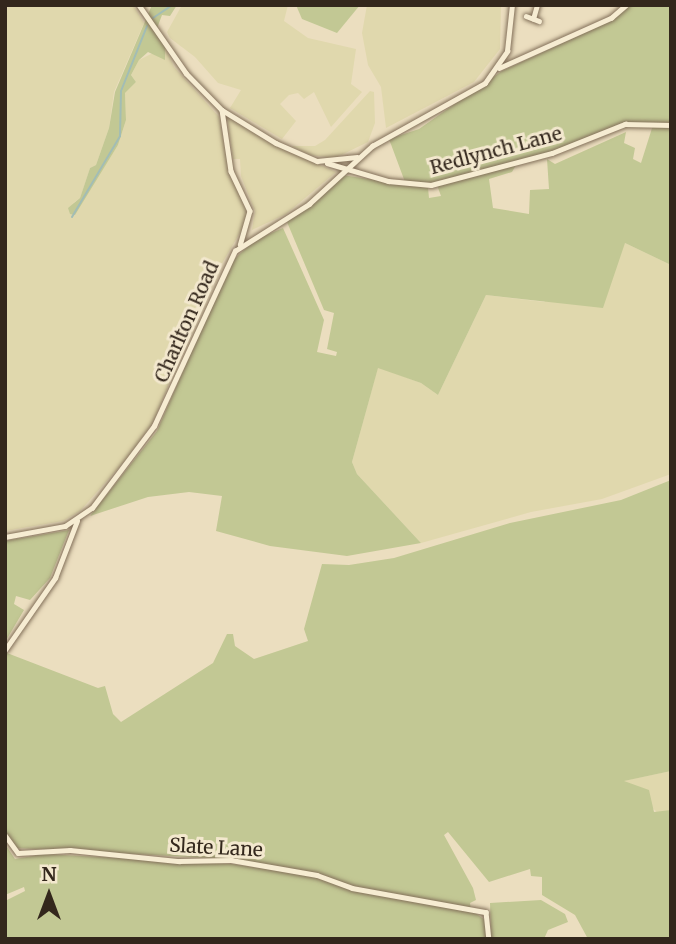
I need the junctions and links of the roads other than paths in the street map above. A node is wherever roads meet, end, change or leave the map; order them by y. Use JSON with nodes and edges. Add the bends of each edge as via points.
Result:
{"nodes":[{"id":1,"x":139,"y":5,"type":"edge"},
{"id":2,"x":512,"y":5,"type":"edge"},
{"id":3,"x":537,"y":5,"type":"edge"},
{"id":4,"x":626,"y":5,"type":"edge"},
{"id":5,"x":526,"y":16,"type":"dead end"},
{"id":6,"x":499,"y":68,"type":"junction"},
{"id":7,"x":222,"y":110,"type":"junction"},
{"id":8,"x":671,"y":125,"type":"edge"},
{"id":9,"x":357,"y":157,"type":"junction"},
{"id":10,"x":327,"y":163,"type":"junction"},
{"id":11,"x":343,"y":171,"type":"junction"},
{"id":12,"x":245,"y":232,"type":"junction"},
{"id":13,"x":248,"y":240,"type":"junction"},
{"id":14,"x":240,"y":246,"type":"junction"},
{"id":15,"x":77,"y":521,"type":"junction"},
{"id":16,"x":5,"y":537,"type":"edge"},
{"id":17,"x":5,"y":650,"type":"edge"},
{"id":18,"x":5,"y":835,"type":"edge"},
{"id":19,"x":489,"y":939,"type":"edge"}],
"edges":[{"from":1,"to":7,"type":"street","name":"Redlynch Lane","via":[[186,73]]},
{"from":2,"to":6,"type":"street","name":"Charlton Road","via":[[510,43]]},
{"from":3,"to":5,"type":"street","via":[[536,20]]},
{"from":4,"to":6,"type":"street","via":[[611,18]]},
{"from":6,"to":9,"type":"street","name":"Charlton Road","via":[[471,93]]},
{"from":7,"to":10,"type":"street","name":"Redlynch Lane","via":[[276,144]]},
{"from":7,"to":12,"type":"street","via":[[231,171],[250,211]]},
{"from":8,"to":11,"type":"street","name":"Redlynch Lane","via":[[625,124],[552,153],[431,184]]},
{"from":9,"to":10,"type":"street"},
{"from":9,"to":11,"type":"street","name":"Charlton Road"},
{"from":10,"to":11,"type":"street","name":"Redlynch Lane"},
{"from":11,"to":13,"type":"street","name":"Charlton Road","via":[[297,212]]},
{"from":12,"to":13,"type":"street"},
{"from":12,"to":14,"type":"street"},
{"from":13,"to":14,"type":"street","name":"Charlton Road"},
{"from":14,"to":15,"type":"street","name":"Charlton Road","via":[[220,275],[173,388],[144,443]]},
{"from":15,"to":16,"type":"street"},
{"from":15,"to":17,"type":"street","via":[[55,578]]},
{"from":18,"to":19,"type":"street","name":"Slate Lane","via":[[18,853],[69,850],[179,861],[231,860],[305,872],[352,888],[486,912]]}]}
